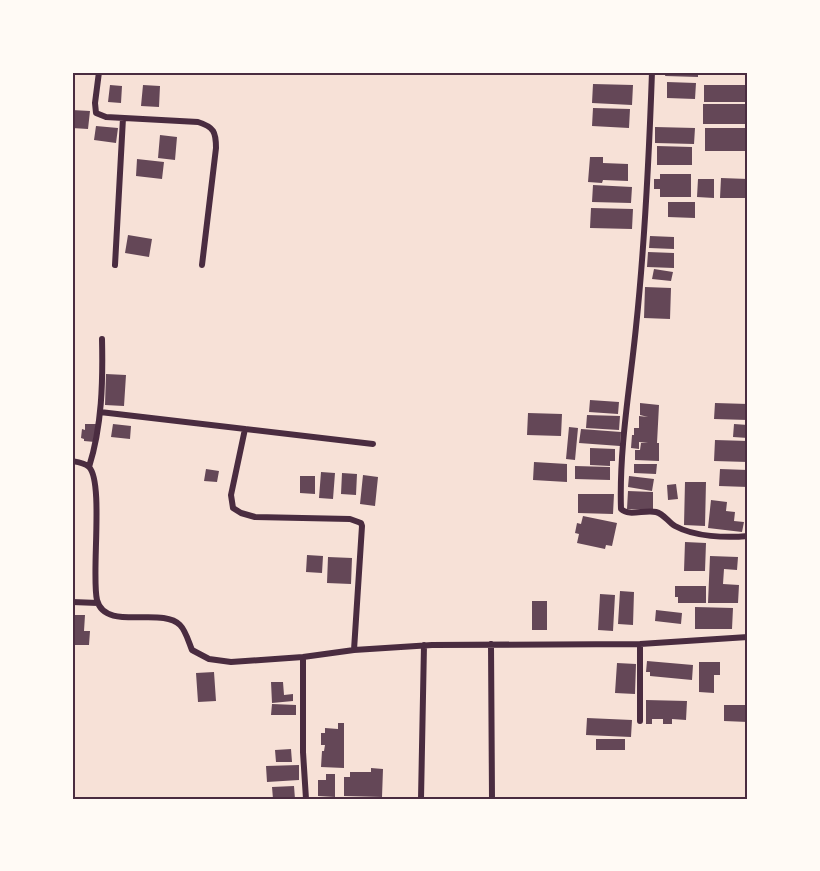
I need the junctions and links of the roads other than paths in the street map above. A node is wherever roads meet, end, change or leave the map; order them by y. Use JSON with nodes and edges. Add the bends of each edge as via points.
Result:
{"nodes":[{"id":1,"x":99,"y":72,"type":"edge"},
{"id":2,"x":652,"y":72,"type":"edge"},
{"id":3,"x":123,"y":118,"type":"junction"},
{"id":4,"x":115,"y":265,"type":"dead end"},
{"id":5,"x":202,"y":265,"type":"dead end"},
{"id":6,"x":102,"y":339,"type":"dead end"},
{"id":7,"x":100,"y":412,"type":"junction"},
{"id":8,"x":244,"y":429,"type":"junction"},
{"id":9,"x":373,"y":444,"type":"dead end"},
{"id":10,"x":72,"y":461,"type":"edge"},
{"id":11,"x":89,"y":467,"type":"junction"},
{"id":12,"x":748,"y":536,"type":"edge"},
{"id":13,"x":72,"y":602,"type":"edge"},
{"id":14,"x":98,"y":603,"type":"junction"},
{"id":15,"x":748,"y":637,"type":"edge"},
{"id":16,"x":491,"y":644,"type":"junction"},
{"id":17,"x":640,"y":644,"type":"junction"},
{"id":18,"x":424,"y":645,"type":"junction"},
{"id":19,"x":354,"y":650,"type":"junction"},
{"id":20,"x":303,"y":657,"type":"junction"},
{"id":21,"x":640,"y":721,"type":"dead end"},
{"id":22,"x":492,"y":798,"type":"edge"},
{"id":23,"x":306,"y":799,"type":"edge"},
{"id":24,"x":422,"y":799,"type":"edge"}],
"edges":[{"from":1,"to":3,"type":"street","via":[[96,112]]},
{"from":2,"to":12,"type":"street","via":[[646,203],[625,423],[621,509],[656,512],[678,528],[706,535]]},
{"from":3,"to":4,"type":"street"},
{"from":3,"to":5,"type":"street","via":[[198,122],[210,126],[216,134]]},
{"from":6,"to":7,"type":"street"},
{"from":7,"to":8,"type":"street"},
{"from":7,"to":11,"type":"street"},
{"from":8,"to":9,"type":"street"},
{"from":8,"to":19,"type":"street","via":[[231,495],[233,508],[255,517],[350,519],[361,523]]},
{"from":10,"to":11,"type":"street"},
{"from":11,"to":14,"type":"street","via":[[95,481]]},
{"from":13,"to":14,"type":"street"},
{"from":14,"to":20,"type":"street","via":[[104,612],[123,617],[173,620],[183,628],[192,650],[209,659],[231,662]]},
{"from":15,"to":17,"type":"street"},
{"from":16,"to":17,"type":"street"},
{"from":16,"to":18,"type":"street"},
{"from":16,"to":22,"type":"street"},
{"from":17,"to":21,"type":"street"},
{"from":18,"to":19,"type":"street"},
{"from":18,"to":24,"type":"street"},
{"from":19,"to":20,"type":"street"},
{"from":20,"to":23,"type":"street"}]}
